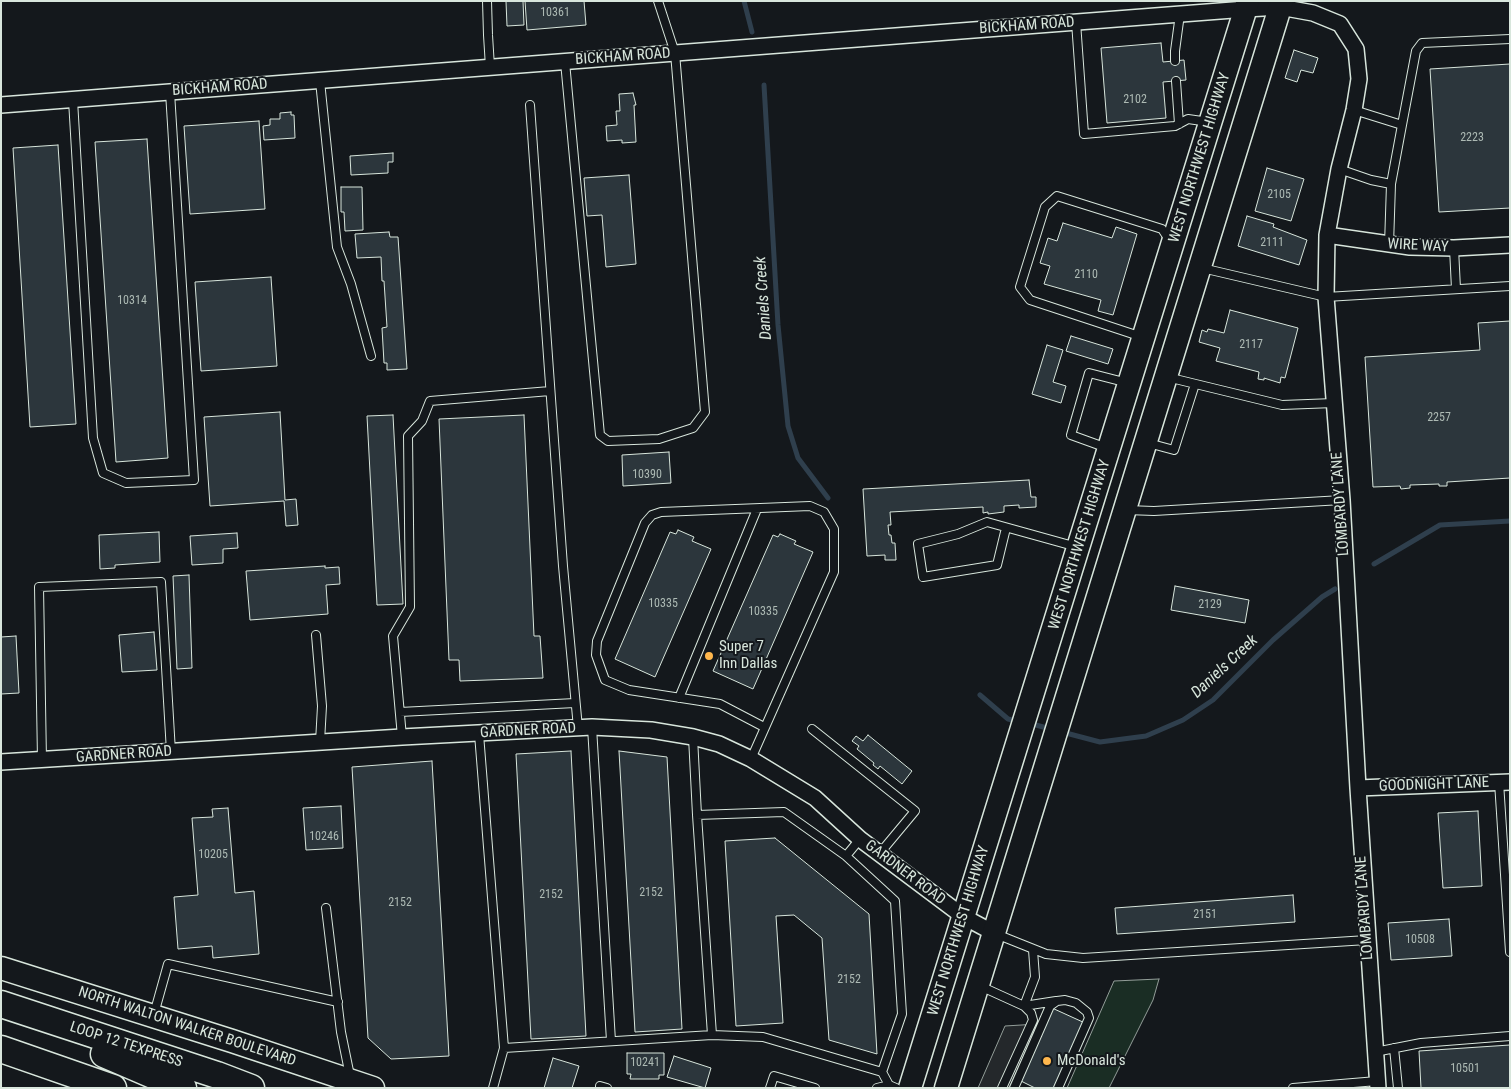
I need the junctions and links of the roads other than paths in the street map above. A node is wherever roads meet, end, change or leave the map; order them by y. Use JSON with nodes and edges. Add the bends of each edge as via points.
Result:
{"nodes":[{"id":1,"x":487,"y":1,"type":"edge"},
{"id":2,"x":658,"y":1,"type":"edge"},
{"id":3,"x":1281,"y":4,"type":"edge"},
{"id":4,"x":1247,"y":5,"type":"edge"},
{"id":5,"x":1180,"y":14,"type":"junction"},
{"id":6,"x":1076,"y":22,"type":"junction"},
{"id":7,"x":1510,"y":39,"type":"edge"},
{"id":8,"x":675,"y":53,"type":"junction"},
{"id":9,"x":1176,"y":61,"type":"dead end"},
{"id":10,"x":566,"y":62,"type":"junction"},
{"id":11,"x":490,"y":67,"type":"junction"},
{"id":12,"x":320,"y":80,"type":"junction"},
{"id":13,"x":1176,"y":81,"type":"dead end"},
{"id":14,"x":170,"y":92,"type":"junction"},
{"id":15,"x":73,"y":100,"type":"junction"},
{"id":16,"x":1,"y":105,"type":"edge"},
{"id":17,"x":530,"y":105,"type":"dead end"},
{"id":18,"x":1354,"y":110,"type":"junction"},
{"id":19,"x":1211,"y":122,"type":"junction"},
{"id":20,"x":1179,"y":124,"type":"junction"},
{"id":21,"x":1402,"y":125,"type":"junction"},
{"id":22,"x":1339,"y":170,"type":"junction"},
{"id":23,"x":1391,"y":184,"type":"junction"},
{"id":24,"x":1327,"y":235,"type":"junction"},
{"id":25,"x":1389,"y":245,"type":"junction"},
{"id":26,"x":1510,"y":245,"type":"edge"},
{"id":27,"x":1173,"y":246,"type":"junction"},
{"id":28,"x":1454,"y":248,"type":"junction"},
{"id":29,"x":1201,"y":261,"type":"junction"},
{"id":30,"x":1510,"y":286,"type":"edge"},
{"id":31,"x":1456,"y":289,"type":"junction"},
{"id":32,"x":1326,"y":297,"type":"junction"},
{"id":33,"x":1144,"y":338,"type":"junction"},
{"id":34,"x":371,"y":356,"type":"dead end"},
{"id":35,"x":1166,"y":377,"type":"junction"},
{"id":36,"x":1130,"y":383,"type":"junction"},
{"id":37,"x":1195,"y":384,"type":"junction"},
{"id":38,"x":550,"y":391,"type":"junction"},
{"id":39,"x":1334,"y":403,"type":"junction"},
{"id":40,"x":1110,"y":449,"type":"junction"},
{"id":41,"x":1143,"y":451,"type":"junction"},
{"id":42,"x":1342,"y":500,"type":"junction"},
{"id":43,"x":757,"y":508,"type":"junction"},
{"id":44,"x":1124,"y":510,"type":"junction"},
{"id":45,"x":1006,"y":528,"type":"junction"},
{"id":46,"x":1079,"y":548,"type":"junction"},
{"id":47,"x":316,"y":635,"type":"dead end"},
{"id":48,"x":679,"y":698,"type":"junction"},
{"id":49,"x":575,"y":703,"type":"junction"},
{"id":50,"x":400,"y":712,"type":"junction"},
{"id":51,"x":764,"y":727,"type":"junction"},
{"id":52,"x":585,"y":728,"type":"junction"},
{"id":53,"x":812,"y":729,"type":"dead end"},
{"id":54,"x":479,"y":734,"type":"junction"},
{"id":55,"x":402,"y":737,"type":"junction"},
{"id":56,"x":693,"y":738,"type":"junction"},
{"id":57,"x":320,"y":742,"type":"junction"},
{"id":58,"x":171,"y":752,"type":"junction"},
{"id":59,"x":751,"y":759,"type":"junction"},
{"id":60,"x":42,"y":760,"type":"junction"},
{"id":61,"x":1,"y":762,"type":"edge"},
{"id":62,"x":1504,"y":782,"type":"edge"},
{"id":63,"x":1358,"y":788,"type":"junction"},
{"id":64,"x":697,"y":815,"type":"junction"},
{"id":65,"x":860,"y":839,"type":"junction"},
{"id":66,"x":880,"y":853,"type":"junction"},
{"id":67,"x":846,"y":856,"type":"junction"},
{"id":68,"x":326,"y":908,"type":"dead end"},
{"id":69,"x":964,"y":917,"type":"junction"},
{"id":70,"x":994,"y":933,"type":"junction"},
{"id":71,"x":1367,"y":940,"type":"junction"},
{"id":72,"x":1033,"y":950,"type":"junction"},
{"id":73,"x":1510,"y":952,"type":"edge"},
{"id":74,"x":1,"y":968,"type":"edge"},
{"id":75,"x":978,"y":985,"type":"junction"},
{"id":76,"x":1057,"y":1001,"type":"junction"},
{"id":77,"x":338,"y":1002,"type":"junction"},
{"id":78,"x":1,"y":1004,"type":"edge"},
{"id":79,"x":1024,"y":1006,"type":"junction"},
{"id":80,"x":1,"y":1010,"type":"edge"},
{"id":81,"x":154,"y":1016,"type":"junction"},
{"id":82,"x":712,"y":1035,"type":"junction"},
{"id":83,"x":1510,"y":1036,"type":"edge"},
{"id":84,"x":610,"y":1041,"type":"junction"},
{"id":85,"x":504,"y":1048,"type":"junction"},
{"id":86,"x":1394,"y":1048,"type":"junction"},
{"id":87,"x":1,"y":1049,"type":"edge"},
{"id":88,"x":1375,"y":1052,"type":"junction"},
{"id":89,"x":882,"y":1072,"type":"junction"},
{"id":90,"x":351,"y":1080,"type":"junction"},
{"id":91,"x":1377,"y":1084,"type":"edge"},
{"id":92,"x":1330,"y":1086,"type":"edge"},
{"id":93,"x":898,"y":1087,"type":"edge"},
{"id":94,"x":113,"y":1088,"type":"edge"},
{"id":95,"x":183,"y":1088,"type":"edge"},
{"id":96,"x":251,"y":1088,"type":"edge"},
{"id":97,"x":373,"y":1088,"type":"edge"},
{"id":98,"x":493,"y":1088,"type":"edge"},
{"id":99,"x":600,"y":1088,"type":"edge"},
{"id":100,"x":607,"y":1088,"type":"edge"},
{"id":101,"x":770,"y":1088,"type":"edge"},
{"id":102,"x":815,"y":1088,"type":"edge"},
{"id":103,"x":877,"y":1088,"type":"edge"},
{"id":104,"x":946,"y":1088,"type":"edge"},
{"id":105,"x":1002,"y":1088,"type":"edge"},
{"id":106,"x":1014,"y":1088,"type":"edge"},
{"id":107,"x":1058,"y":1088,"type":"edge"},
{"id":108,"x":1293,"y":1088,"type":"edge"},
{"id":109,"x":1398,"y":1088,"type":"edge"}],
"edges":[{"from":1,"to":11,"type":"lane"},
{"from":2,"to":8,"type":"lane"},
{"from":3,"to":4,"type":"street","name":"LOMBARDY LANE"},
{"from":3,"to":18,"type":"street","name":"LOMBARDY LANE","via":[[1340,24],[1356,50],[1359,79]]},
{"from":3,"to":29,"type":"main road"},
{"from":4,"to":5,"type":"street","name":"BICKHAM ROAD"},
{"from":4,"to":19,"type":"main road","name":"WEST NORTHWEST HIGHWAY"},
{"from":5,"to":6,"type":"street","name":"BICKHAM ROAD"},
{"from":5,"to":9,"type":"lane"},
{"from":6,"to":8,"type":"street","name":"BICKHAM ROAD"},
{"from":6,"to":20,"type":"lane","via":[[1084,134]]},
{"from":7,"to":21,"type":"lane","via":[[1422,44],[1416,51]]},
{"from":8,"to":10,"type":"street","name":"BICKHAM ROAD"},
{"from":8,"to":10,"type":"lane","via":[[705,412],[693,428],[659,439],[608,441],[600,435]]},
{"from":10,"to":11,"type":"street","name":"BICKHAM ROAD"},
{"from":11,"to":12,"type":"street","name":"BICKHAM ROAD"},
{"from":12,"to":14,"type":"street","name":"BICKHAM ROAD"},
{"from":12,"to":34,"type":"lane","via":[[338,247]]},
{"from":13,"to":20,"type":"lane"},
{"from":14,"to":15,"type":"street","name":"BICKHAM ROAD"},
{"from":14,"to":15,"type":"lane","via":[[194,480],[126,483],[104,473],[101,465],[93,438]]},
{"from":15,"to":16,"type":"street","name":"BICKHAM ROAD"},
{"from":17,"to":38,"type":"lane"},
{"from":18,"to":21,"type":"lane"},
{"from":18,"to":22,"type":"street","name":"LOMBARDY LANE"},
{"from":19,"to":20,"type":"lane","via":[[1188,119]]},
{"from":19,"to":27,"type":"main road","name":"WEST NORTHWEST HIGHWAY"},
{"from":21,"to":23,"type":"lane"},
{"from":22,"to":23,"type":"lane"},
{"from":22,"to":24,"type":"street","name":"LOMBARDY LANE"},
{"from":23,"to":25,"type":"lane"},
{"from":24,"to":25,"type":"street","name":"WIRE WAY"},
{"from":24,"to":32,"type":"street","name":"LOMBARDY LANE"},
{"from":25,"to":28,"type":"street","name":"WIRE WAY"},
{"from":26,"to":28,"type":"street","name":"WIRE WAY"},
{"from":27,"to":29,"type":"main road"},
{"from":27,"to":33,"type":"main road","name":"WEST NORTHWEST HIGHWAY"},
{"from":27,"to":33,"type":"lane","via":[[1162,229],[1057,196],[1046,208],[1020,287],[1030,300]]},
{"from":28,"to":31,"type":"lane"},
{"from":29,"to":32,"type":"lane"},
{"from":29,"to":35,"type":"main road"},
{"from":30,"to":31,"type":"lane"},
{"from":31,"to":32,"type":"lane"},
{"from":32,"to":39,"type":"street","name":"LOMBARDY LANE"},
{"from":33,"to":36,"type":"main road","name":"WEST NORTHWEST HIGHWAY"},
{"from":35,"to":37,"type":"lane"},
{"from":35,"to":41,"type":"main road"},
{"from":36,"to":40,"type":"main road","name":"WEST NORTHWEST HIGHWAY"},
{"from":36,"to":40,"type":"lane","via":[[1088,373],[1070,435]]},
{"from":37,"to":39,"type":"lane","via":[[1282,405]]},
{"from":37,"to":41,"type":"lane","via":[[1174,450]]},
{"from":38,"to":49,"type":"lane"},
{"from":38,"to":50,"type":"lane","via":[[430,401],[422,421],[408,436],[410,607],[393,636]]},
{"from":39,"to":42,"type":"street","name":"LOMBARDY LANE"},
{"from":40,"to":41,"type":"main road"},
{"from":40,"to":46,"type":"main road","name":"WEST NORTHWEST HIGHWAY"},
{"from":41,"to":44,"type":"main road"},
{"from":42,"to":44,"type":"lane"},
{"from":42,"to":63,"type":"street","name":"LOMBARDY LANE"},
{"from":43,"to":48,"type":"lane"},
{"from":43,"to":48,"type":"lane","via":[[652,515],[645,523],[602,626],[596,655],[605,680],[629,690]]},
{"from":43,"to":51,"type":"lane","via":[[810,506],[824,512],[834,529],[834,572]]},
{"from":44,"to":70,"type":"main road"},
{"from":45,"to":45,"type":"lane","via":[[987,522],[958,534],[918,544],[923,577],[997,565]]},
{"from":45,"to":46,"type":"lane"},
{"from":46,"to":69,"type":"main road","name":"WEST NORTHWEST HIGHWAY"},
{"from":47,"to":57,"type":"lane","via":[[322,706]]},
{"from":48,"to":51,"type":"lane","via":[[720,704]]},
{"from":49,"to":50,"type":"lane"},
{"from":49,"to":52,"type":"lane"},
{"from":50,"to":55,"type":"lane"},
{"from":51,"to":59,"type":"lane"},
{"from":52,"to":54,"type":"street","name":"GARDNER ROAD"},
{"from":52,"to":56,"type":"street","name":"GARDNER ROAD","via":[[651,730]]},
{"from":52,"to":84,"type":"lane"},
{"from":53,"to":66,"type":"lane","via":[[914,811]]},
{"from":54,"to":55,"type":"street","name":"GARDNER ROAD"},
{"from":54,"to":85,"type":"lane"},
{"from":55,"to":57,"type":"street","name":"GARDNER ROAD"},
{"from":56,"to":59,"type":"street","name":"GARDNER ROAD","via":[[719,744]]},
{"from":56,"to":64,"type":"lane"},
{"from":57,"to":58,"type":"street","name":"GARDNER ROAD"},
{"from":58,"to":60,"type":"street","name":"GARDNER ROAD"},
{"from":58,"to":60,"type":"lane","via":[[161,582],[39,587]]},
{"from":59,"to":65,"type":"street","name":"GARDNER ROAD","via":[[815,798]]},
{"from":60,"to":61,"type":"street","name":"GARDNER ROAD"},
{"from":62,"to":63,"type":"street","name":"GOODNIGHT LANE"},
{"from":62,"to":73,"type":"lane"},
{"from":63,"to":71,"type":"street","name":"LOMBARDY LANE"},
{"from":64,"to":67,"type":"lane","via":[[784,812]]},
{"from":64,"to":82,"type":"lane"},
{"from":65,"to":66,"type":"street","name":"GARDNER ROAD"},
{"from":65,"to":67,"type":"lane"},
{"from":66,"to":69,"type":"street","name":"GARDNER ROAD"},
{"from":67,"to":89,"type":"lane","via":[[895,902],[902,1014]]},
{"from":68,"to":77,"type":"lane"},
{"from":69,"to":70,"type":"street","name":"GARDNER ROAD"},
{"from":69,"to":93,"type":"main road","name":"WEST NORTHWEST HIGHWAY"},
{"from":70,"to":72,"type":"lane"},
{"from":70,"to":75,"type":"main road"},
{"from":71,"to":72,"type":"lane","via":[[1083,958]]},
{"from":71,"to":88,"type":"street","name":"LOMBARDY LANE"},
{"from":72,"to":79,"type":"lane","via":[[1035,977]]},
{"from":74,"to":81,"type":"main road","name":"NORTH WALTON WALKER BOULEVARD"},
{"from":75,"to":79,"type":"lane"},
{"from":75,"to":104,"type":"main road"},
{"from":76,"to":79,"type":"lane"},
{"from":76,"to":106,"type":"lane","via":[[1050,1006]]},
{"from":76,"to":107,"type":"lane","via":[[1076,1003],[1089,1018]]},
{"from":77,"to":81,"type":"lane","via":[[168,964]]},
{"from":77,"to":90,"type":"lane"},
{"from":78,"to":96,"type":"highway","name":"LOOP 12 TEXPRESS"},
{"from":79,"to":105,"type":"lane","via":[[1031,1013],[1033,1024]]},
{"from":80,"to":95,"type":"highway"},
{"from":81,"to":90,"type":"main road","name":"NORTH WALTON WALKER BOULEVARD"},
{"from":82,"to":84,"type":"lane"},
{"from":82,"to":89,"type":"lane","via":[[763,1037]]},
{"from":83,"to":86,"type":"lane"},
{"from":84,"to":85,"type":"lane"},
{"from":85,"to":98,"type":"lane"},
{"from":86,"to":88,"type":"lane"},
{"from":86,"to":109,"type":"lane"},
{"from":87,"to":94,"type":"highway"},
{"from":88,"to":91,"type":"street","name":"LOMBARDY LANE"},
{"from":89,"to":93,"type":"lane"},
{"from":90,"to":97,"type":"main road","name":"NORTH WALTON WALKER BOULEVARD"},
{"from":91,"to":92,"type":"lane"},
{"from":92,"to":108,"type":"lane"},
{"from":93,"to":103,"type":"lane"},
{"from":99,"to":100,"type":"lane"},
{"from":101,"to":102,"type":"lane","via":[[774,1076]]}]}
